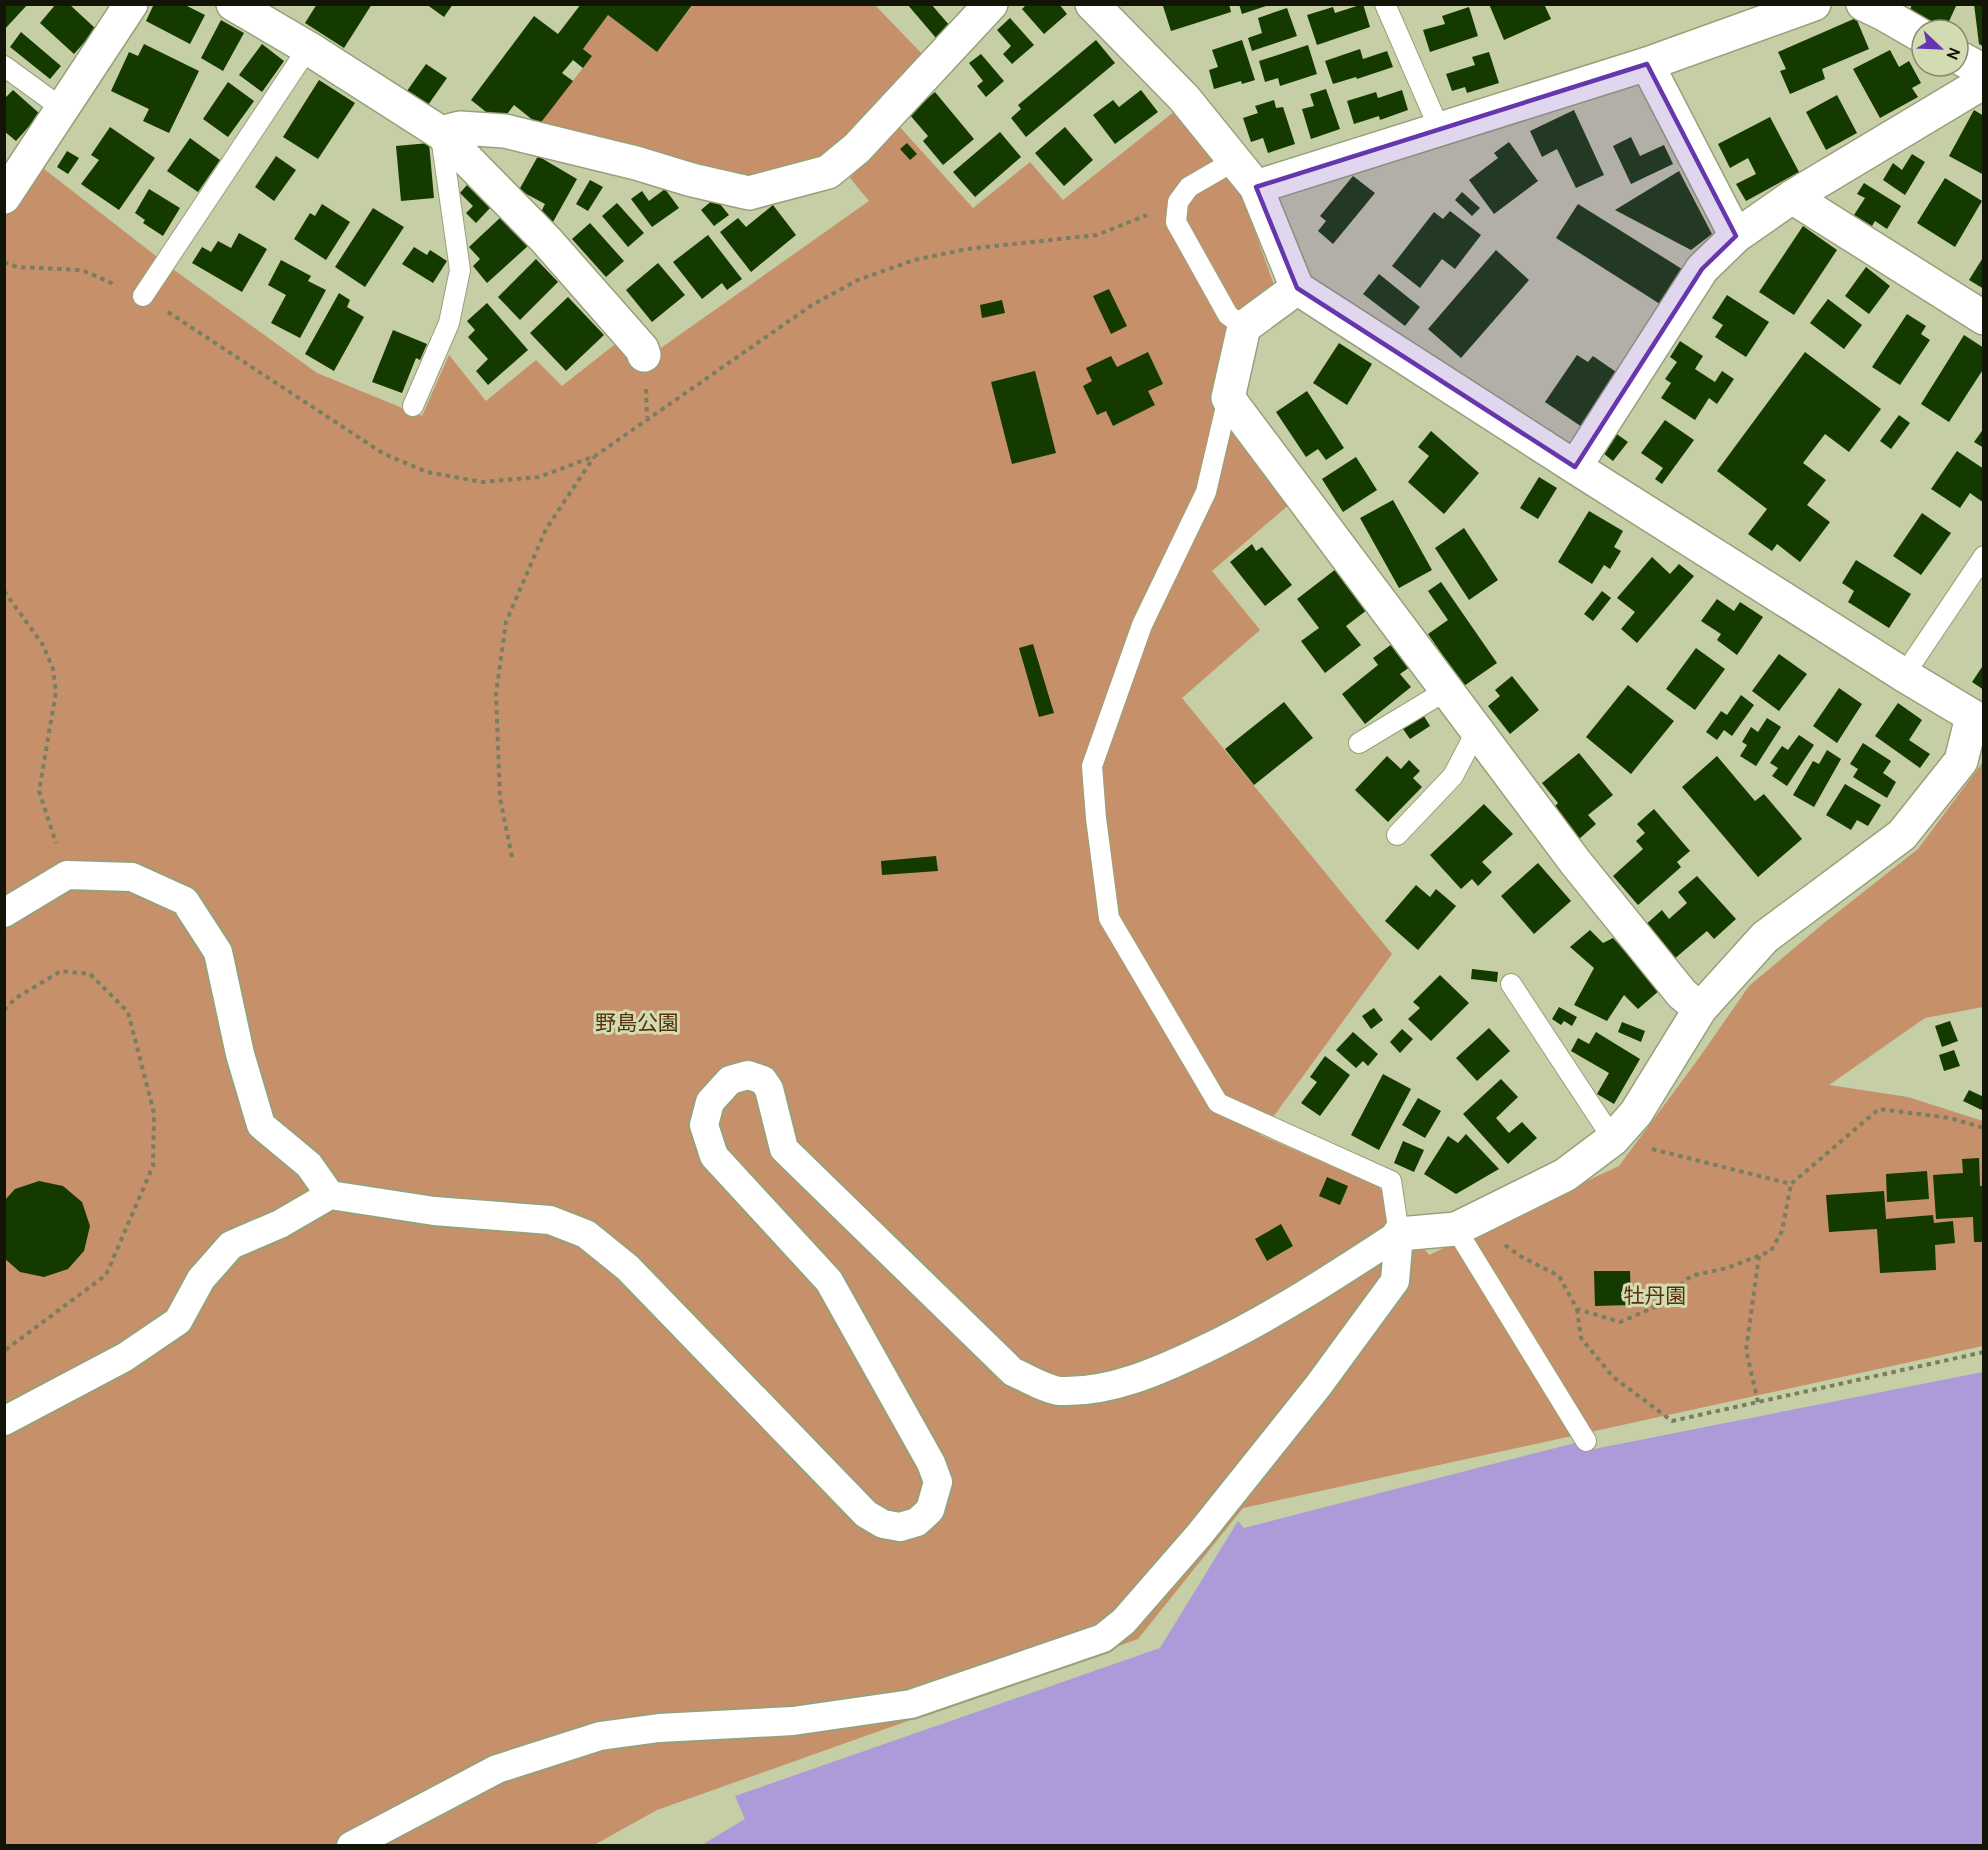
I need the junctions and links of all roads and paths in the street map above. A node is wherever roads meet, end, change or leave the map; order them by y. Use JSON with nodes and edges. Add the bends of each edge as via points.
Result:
{"nodes":[{"id":1,"x":131,"y":4,"type":"edge"},
{"id":2,"x":233,"y":4,"type":"edge"},
{"id":3,"x":991,"y":4,"type":"edge"},
{"id":4,"x":1092,"y":4,"type":"edge"},
{"id":5,"x":1385,"y":4,"type":"edge"},
{"id":6,"x":1814,"y":4,"type":"edge"},
{"id":7,"x":1863,"y":4,"type":"edge"},
{"id":8,"x":1910,"y":29,"type":"edge"},
{"id":9,"x":308,"y":48,"type":"junction"},
{"id":10,"x":1647,"y":64,"type":"junction"},
{"id":11,"x":4,"y":66,"type":"edge"},
{"id":12,"x":1983,"y":82,"type":"edge"},
{"id":13,"x":63,"y":109,"type":"junction"},
{"id":14,"x":1439,"y":128,"type":"junction"},
{"id":15,"x":441,"y":133,"type":"junction"},
{"id":16,"x":1234,"y":161,"type":"junction"},
{"id":17,"x":1256,"y":188,"type":"junction"},
{"id":18,"x":4,"y":197,"type":"edge"},
{"id":19,"x":1792,"y":197,"type":"junction"},
{"id":20,"x":1737,"y":236,"type":"junction"},
{"id":21,"x":1297,"y":288,"type":"junction"},
{"id":22,"x":143,"y":296,"type":"dead end"},
{"id":23,"x":1983,"y":318,"type":"edge"},
{"id":24,"x":1244,"y":327,"type":"junction"},
{"id":25,"x":644,"y":355,"type":"dead end"},
{"id":26,"x":1228,"y":398,"type":"junction"},
{"id":27,"x":413,"y":406,"type":"dead end"},
{"id":28,"x":594,"y":456,"type":"dead end"},
{"id":29,"x":1575,"y":466,"type":"junction"},
{"id":30,"x":1983,"y":556,"type":"edge"},
{"id":31,"x":4,"y":591,"type":"edge"},
{"id":32,"x":1904,"y":675,"type":"junction"},
{"id":33,"x":1447,"y":690,"type":"junction"},
{"id":34,"x":1978,"y":720,"type":"edge"},
{"id":35,"x":1477,"y":730,"type":"junction"},
{"id":36,"x":1359,"y":743,"type":"dead end"},
{"id":37,"x":1397,"y":835,"type":"dead end"},
{"id":38,"x":512,"y":857,"type":"dead end"},
{"id":39,"x":67,"y":875,"type":"junction"},
{"id":40,"x":4,"y":913,"type":"edge"},
{"id":41,"x":1511,"y":984,"type":"dead end"},
{"id":42,"x":1700,"y":1009,"type":"junction"},
{"id":43,"x":4,"y":1010,"type":"edge"},
{"id":44,"x":1983,"y":1128,"type":"edge"},
{"id":45,"x":1613,"y":1139,"type":"junction"},
{"id":46,"x":1791,"y":1184,"type":"junction"},
{"id":47,"x":330,"y":1195,"type":"junction"},
{"id":48,"x":1465,"y":1224,"type":"junction"},
{"id":49,"x":1399,"y":1234,"type":"junction"},
{"id":50,"x":1760,"y":1255,"type":"junction"},
{"id":51,"x":1577,"y":1309,"type":"junction"},
{"id":52,"x":4,"y":1352,"type":"edge"},
{"id":53,"x":1983,"y":1352,"type":"edge"},
{"id":54,"x":1758,"y":1402,"type":"junction"},
{"id":55,"x":4,"y":1421,"type":"edge"},
{"id":56,"x":1586,"y":1441,"type":"dead end"},
{"id":57,"x":351,"y":1845,"type":"edge"}],
"edges":[{"from":1,"to":13,"type":"street"},
{"from":2,"to":9,"type":"street"},
{"from":3,"to":15,"type":"street","via":[[850,154],[828,172],[767,189],[749,193],[504,131],[460,128]]},
{"from":4,"to":16,"type":"street","via":[[1184,98]]},
{"from":5,"to":14,"type":"lane"},
{"from":6,"to":10,"type":"street"},
{"from":7,"to":8,"type":"street"},
{"from":9,"to":15,"type":"street"},
{"from":9,"to":22,"type":"lane"},
{"from":10,"to":14,"type":"street"},
{"from":10,"to":20,"type":"street"},
{"from":11,"to":13,"type":"lane"},
{"from":12,"to":19,"type":"street"},
{"from":13,"to":18,"type":"street"},
{"from":14,"to":17,"type":"street"},
{"from":15,"to":25,"type":"street","via":[[546,240]]},
{"from":15,"to":27,"type":"lane","via":[[460,270],[449,323]]},
{"from":16,"to":17,"type":"street"},
{"from":16,"to":24,"type":"lane","via":[[1189,187],[1178,202],[1176,222],[1228,315]]},
{"from":17,"to":21,"type":"street"},
{"from":19,"to":20,"type":"street"},
{"from":19,"to":23,"type":"street"},
{"from":20,"to":29,"type":"street","via":[[1702,269]]},
{"from":21,"to":24,"type":"street"},
{"from":21,"to":29,"type":"street"},
{"from":24,"to":26,"type":"street"},
{"from":26,"to":33,"type":"street"},
{"from":26,"to":49,"type":"lane","via":[[1206,492],[1142,625],[1092,766],[1109,918],[1218,1103],[1391,1181]]},
{"from":28,"to":38,"type":"path","via":[[546,529],[506,622],[496,694],[500,798]]},
{"from":29,"to":32,"type":"street"},
{"from":30,"to":32,"type":"lane"},
{"from":31,"to":39,"type":"path","via":[[43,645],[53,669],[56,692],[39,791]]},
{"from":32,"to":34,"type":"street"},
{"from":33,"to":35,"type":"street"},
{"from":33,"to":36,"type":"lane"},
{"from":34,"to":42,"type":"street","via":[[1961,761],[1902,835],[1765,937]]},
{"from":35,"to":37,"type":"lane","via":[[1453,776]]},
{"from":35,"to":42,"type":"street","via":[[1583,872],[1682,994]]},
{"from":39,"to":40,"type":"street"},
{"from":39,"to":47,"type":"street","via":[[132,877],[185,901],[218,952],[240,1054],[261,1125],[309,1165]]},
{"from":41,"to":45,"type":"lane"},
{"from":42,"to":45,"type":"street","via":[[1636,1113]]},
{"from":43,"to":52,"type":"path","via":[[15,998],[61,971],[90,974],[128,1012],[154,1113],[153,1166],[106,1275]]},
{"from":44,"to":46,"type":"path","via":[[1950,1118],[1879,1109]]},
{"from":45,"to":46,"type":"path"},
{"from":45,"to":48,"type":"street","via":[[1565,1175]]},
{"from":46,"to":50,"type":"path","via":[[1782,1231],[1771,1251]]},
{"from":47,"to":49,"type":"street","via":[[434,1211],[550,1220],[586,1234],[628,1268],[866,1514],[900,1527],[917,1522],[930,1510],[938,1482],[931,1463],[829,1281],[714,1156],[704,1125],[710,1102],[730,1080],[748,1075],[763,1080],[769,1089],[784,1149],[1013,1372],[1058,1391],[1102,1387],[1155,1373],[1231,1337],[1315,1290]]},
{"from":47,"to":55,"type":"street","via":[[280,1224],[231,1245],[201,1279],[178,1321],[125,1357]]},
{"from":48,"to":49,"type":"street"},
{"from":48,"to":51,"type":"path","via":[[1559,1276]]},
{"from":48,"to":56,"type":"lane"},
{"from":49,"to":57,"type":"street","via":[[1395,1281],[1318,1386],[1199,1535],[1124,1621],[1103,1638],[911,1704],[793,1721],[659,1728],[600,1736],[497,1769]]},
{"from":50,"to":51,"type":"path","via":[[1691,1276],[1655,1307],[1620,1322]]},
{"from":50,"to":54,"type":"path","via":[[1746,1350]]},
{"from":51,"to":54,"type":"path","via":[[1581,1338],[1613,1377],[1672,1421]]},
{"from":53,"to":54,"type":"path"}]}
